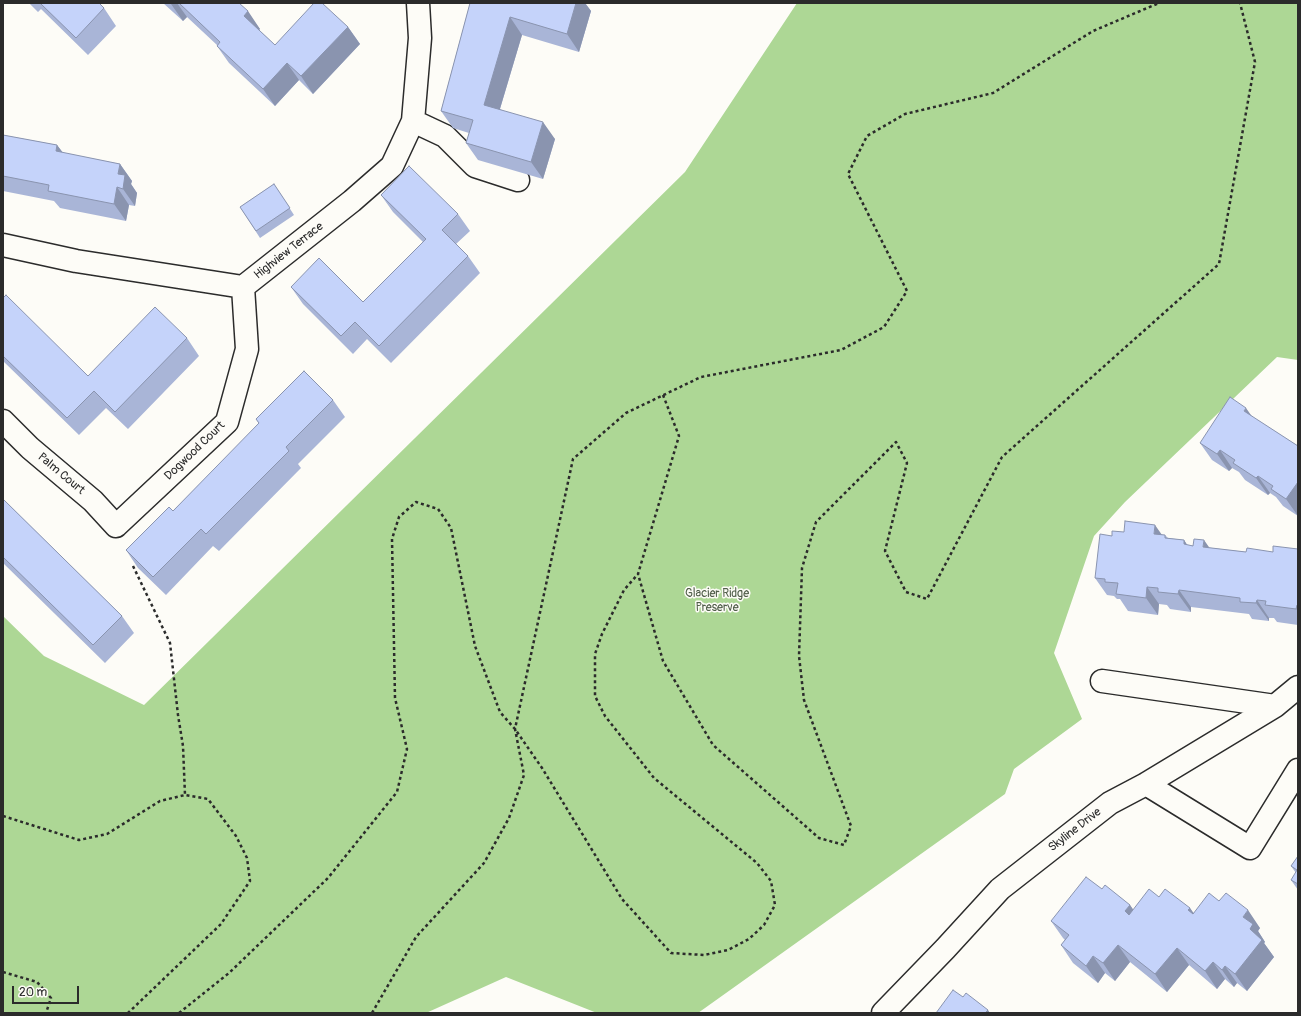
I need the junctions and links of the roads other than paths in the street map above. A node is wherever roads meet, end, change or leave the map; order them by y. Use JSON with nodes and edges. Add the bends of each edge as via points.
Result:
{"nodes":[{"id":1,"x":418,"y":3,"type":"edge"},
{"id":2,"x":413,"y":121,"type":"junction"},
{"id":3,"x":518,"y":180,"type":"edge"},
{"id":4,"x":3,"y":245,"type":"edge"},
{"id":5,"x":243,"y":287,"type":"junction"},
{"id":6,"x":3,"y":422,"type":"edge"},
{"id":7,"x":116,"y":526,"type":"joint"},
{"id":8,"x":1102,"y":681,"type":"dead end"},
{"id":9,"x":1298,"y":687,"type":"edge"},
{"id":10,"x":1275,"y":706,"type":"junction"},
{"id":11,"x":1298,"y":770,"type":"edge"},
{"id":12,"x":1146,"y":784,"type":"junction"},
{"id":13,"x":882,"y":1013,"type":"edge"}],
"edges":[{"from":1,"to":2,"type":"street","name":"Highview Terrace","via":[[420,38]]},
{"from":2,"to":3,"type":"street","via":[[445,136],[475,166]]},
{"from":2,"to":5,"type":"street","name":"Highview Terrace","via":[[392,166]]},
{"from":4,"to":5,"type":"street","name":"Highview Terrace","via":[[76,261]]},
{"from":5,"to":7,"type":"street","name":"Dogwood Court","via":[[247,349],[227,422]]},
{"from":6,"to":7,"type":"street","name":"Palm Court","via":[[93,501]]},
{"from":8,"to":10,"type":"street"},
{"from":9,"to":10,"type":"street","name":"Skyline Drive"},
{"from":10,"to":12,"type":"street","name":"Skyline Drive"},
{"from":11,"to":12,"type":"street","via":[[1250,848]]},
{"from":12,"to":13,"type":"street","name":"Skyline Drive","via":[[1110,803],[1000,889]]}]}
